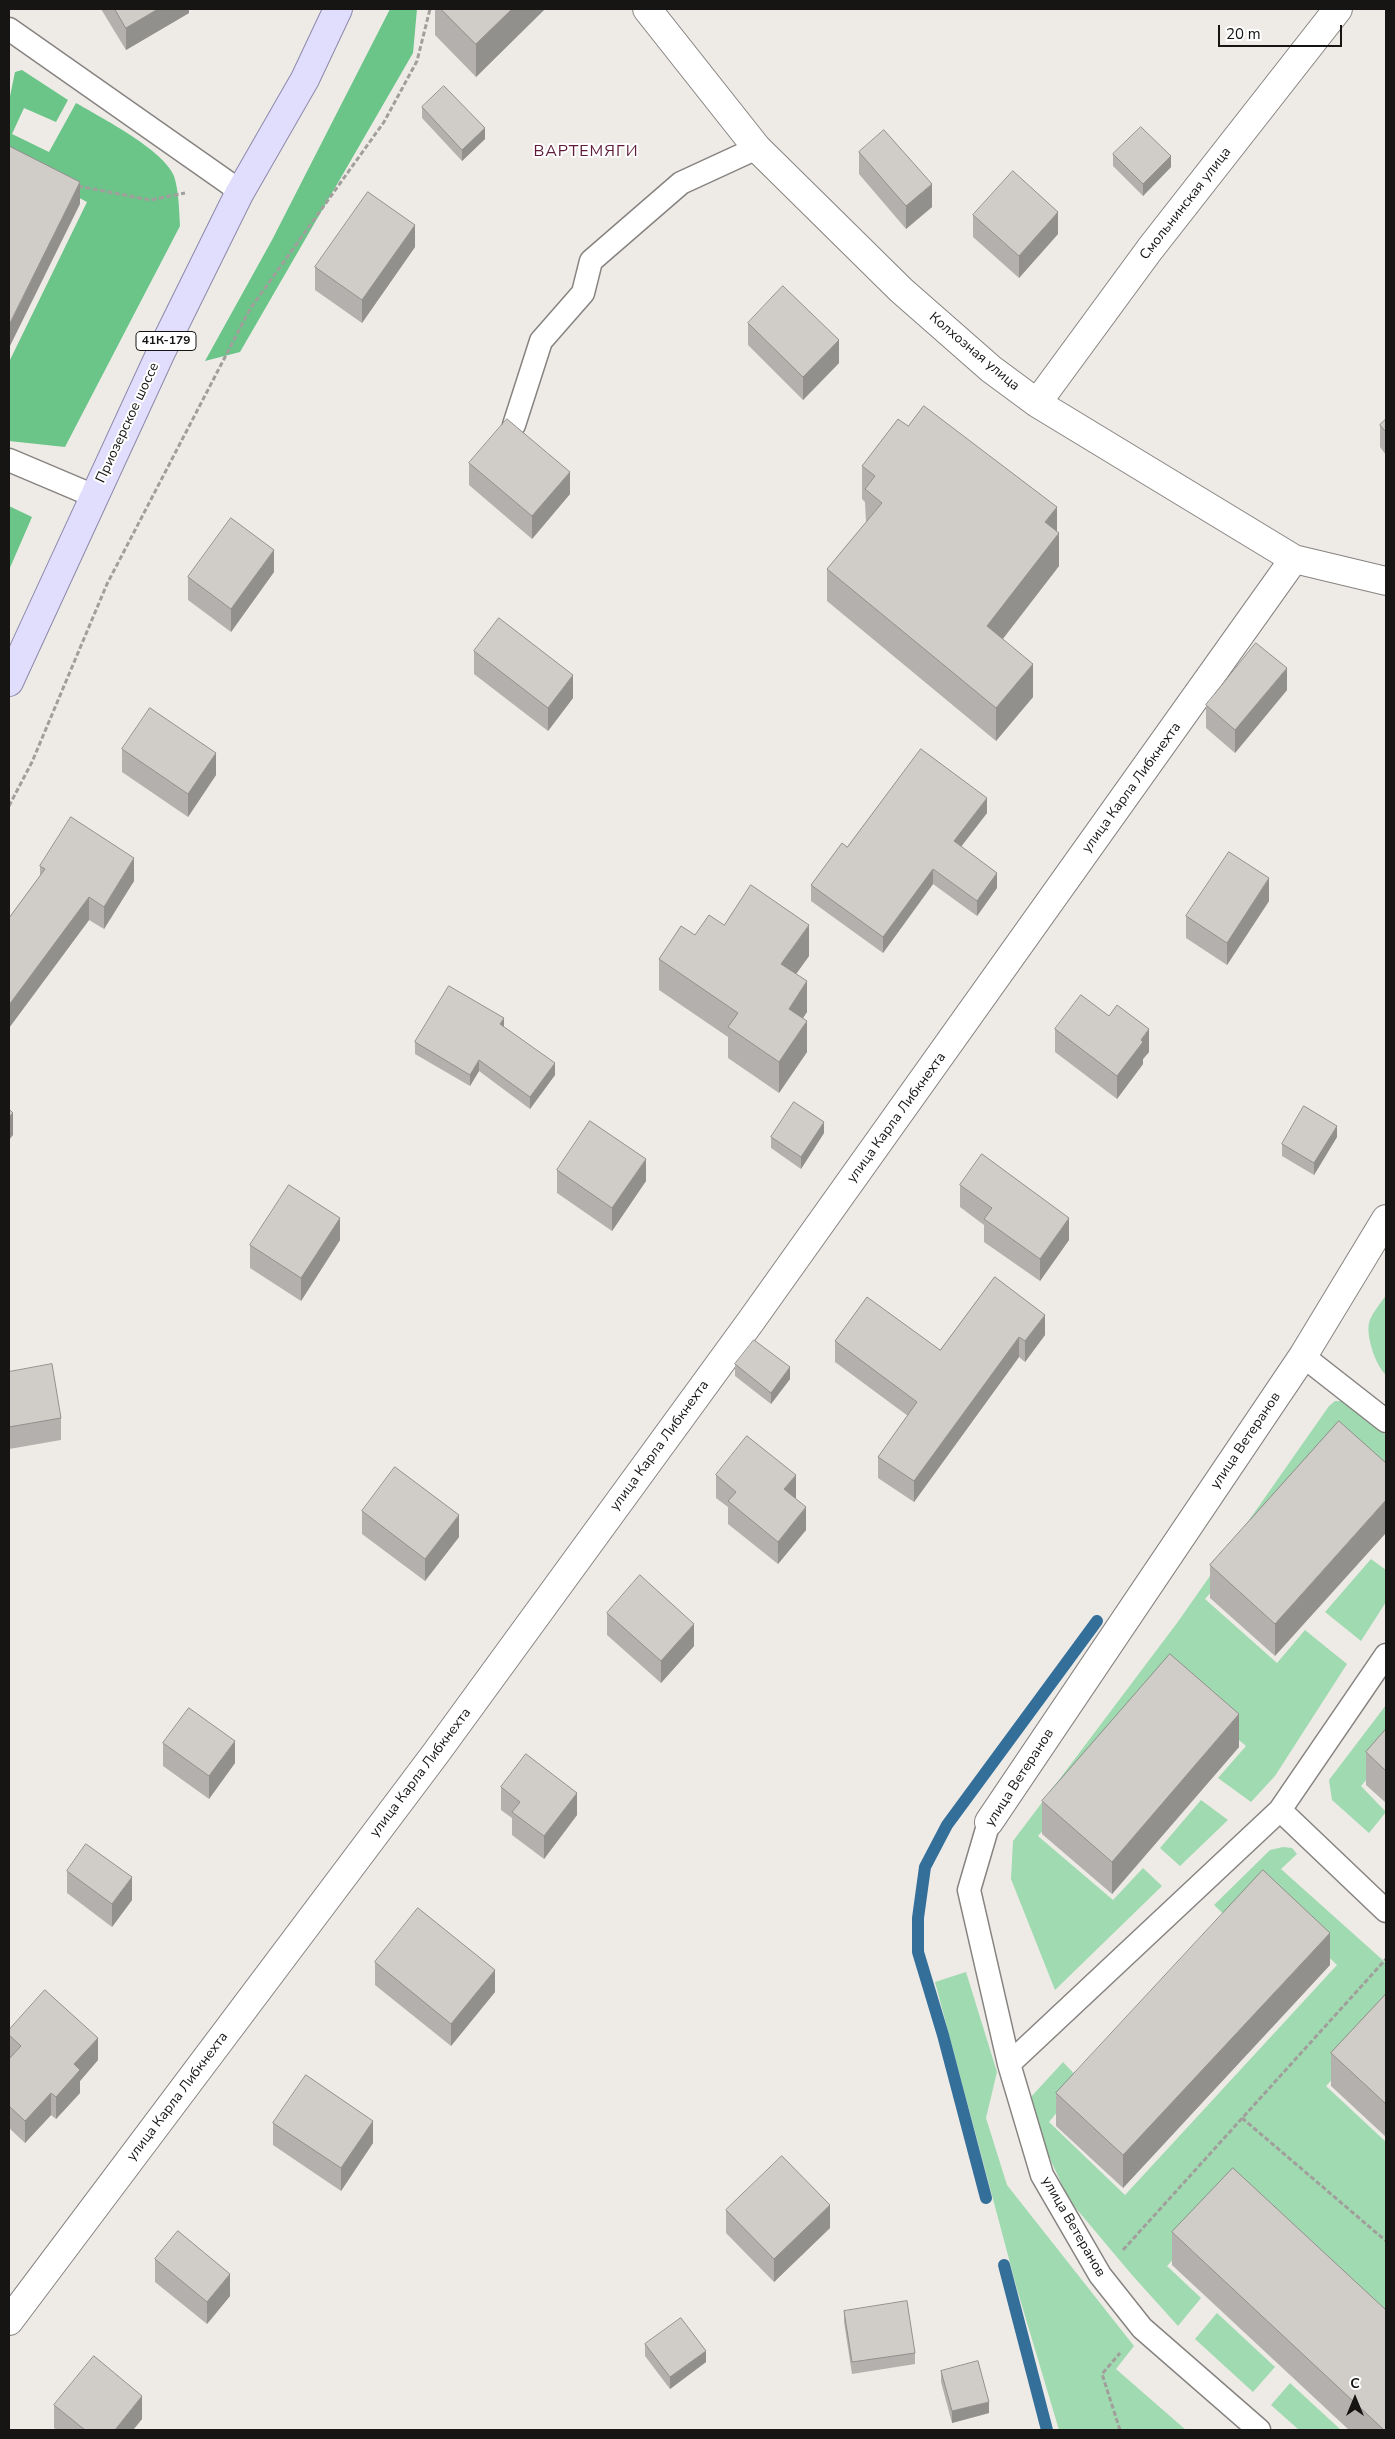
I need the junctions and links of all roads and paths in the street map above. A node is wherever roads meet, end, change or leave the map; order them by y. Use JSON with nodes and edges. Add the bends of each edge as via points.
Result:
{"nodes":[{"id":1,"x":338,"y":9,"type":"edge"},
{"id":2,"x":430,"y":9,"type":"edge"},
{"id":3,"x":646,"y":9,"type":"edge"},
{"id":4,"x":1338,"y":9,"type":"edge"},
{"id":5,"x":9,"y":29,"type":"edge"},
{"id":6,"x":757,"y":148,"type":"junction"},
{"id":7,"x":72,"y":183,"type":"edge"},
{"id":8,"x":234,"y":189,"type":"junction"},
{"id":9,"x":1037,"y":403,"type":"junction"},
{"id":10,"x":514,"y":425,"type":"edge"},
{"id":11,"x":9,"y":460,"type":"edge"},
{"id":12,"x":94,"y":496,"type":"junction"},
{"id":13,"x":1294,"y":559,"type":"junction"},
{"id":14,"x":1386,"y":581,"type":"edge"},
{"id":15,"x":9,"y":682,"type":"edge"},
{"id":16,"x":9,"y":806,"type":"edge"},
{"id":17,"x":1386,"y":1219,"type":"edge"},
{"id":18,"x":1303,"y":1356,"type":"junction"},
{"id":19,"x":1386,"y":1421,"type":"edge"},
{"id":20,"x":1386,"y":1655,"type":"edge"},
{"id":21,"x":1280,"y":1810,"type":"junction"},
{"id":22,"x":989,"y":1822,"type":"joint"},
{"id":23,"x":1386,"y":1911,"type":"edge"},
{"id":24,"x":1386,"y":1959,"type":"edge"},
{"id":25,"x":1010,"y":2064,"type":"junction"},
{"id":26,"x":1242,"y":2118,"type":"junction"},
{"id":27,"x":1386,"y":2241,"type":"edge"},
{"id":28,"x":1100,"y":2276,"type":"junction"},
{"id":29,"x":9,"y":2321,"type":"edge"},
{"id":30,"x":1142,"y":2328,"type":"junction"},
{"id":31,"x":1120,"y":2430,"type":"edge"},
{"id":32,"x":1259,"y":2430,"type":"edge"}],
"edges":[{"from":1,"to":8,"type":"main road","name":"Приозерское шоссе","number":"41К-179","via":[[305,79]]},
{"from":2,"to":16,"type":"path","via":[[417,61],[384,122],[250,309],[107,584],[32,762]]},
{"from":3,"to":6,"type":"street","name":"Колхозная улица"},
{"from":4,"to":9,"type":"street","name":"Смольнинская улица","via":[[1150,249]]},
{"from":5,"to":8,"type":"lane"},
{"from":6,"to":9,"type":"street","name":"Колхозная улица","via":[[901,290],[991,369]]},
{"from":6,"to":10,"type":"lane","via":[[681,183],[591,261],[583,292],[541,341]]},
{"from":7,"to":8,"type":"path","via":[[150,200]]},
{"from":8,"to":12,"type":"main road","name":"Приозерское шоссе","number":"41К-179"},
{"from":9,"to":13,"type":"street","name":"Колхозная улица"},
{"from":11,"to":12,"type":"lane"},
{"from":12,"to":15,"type":"main road","name":"Приозерское шоссе","number":"41К-179"},
{"from":13,"to":14,"type":"street","name":"Колхозная улица"},
{"from":13,"to":29,"type":"street","name":"улица Карла Либкнехта","via":[[734,1344],[436,1753]]},
{"from":17,"to":18,"type":"street","name":"улица Ветеранов"},
{"from":18,"to":19,"type":"lane"},
{"from":18,"to":22,"type":"street","name":"улица Ветеранов"},
{"from":20,"to":21,"type":"lane"},
{"from":21,"to":23,"type":"lane"},
{"from":21,"to":25,"type":"lane"},
{"from":22,"to":25,"type":"lane","name":"улица Ветеранов","via":[[969,1890]]},
{"from":24,"to":26,"type":"path"},
{"from":25,"to":28,"type":"lane","name":"улица Ветеранов","via":[[1042,2175]]},
{"from":26,"to":27,"type":"path"},
{"from":26,"to":28,"type":"path"},
{"from":28,"to":30,"type":"lane","name":"улица Ветеранов"},
{"from":30,"to":31,"type":"path","via":[[1102,2374]]},
{"from":30,"to":32,"type":"lane","name":"улица Ветеранов"}]}
